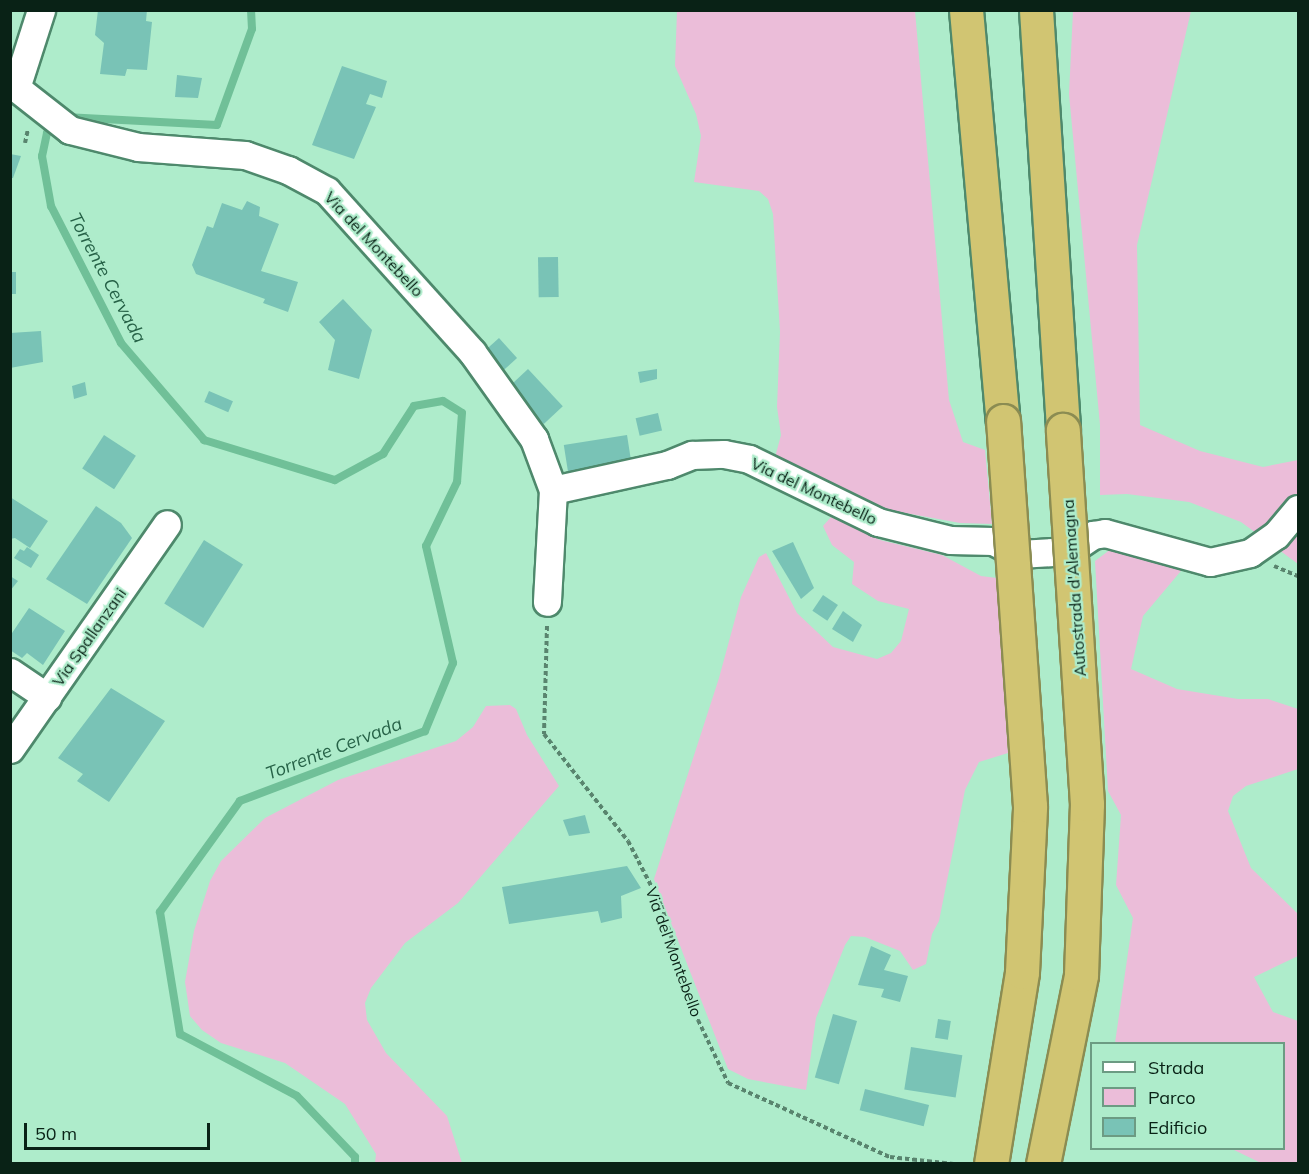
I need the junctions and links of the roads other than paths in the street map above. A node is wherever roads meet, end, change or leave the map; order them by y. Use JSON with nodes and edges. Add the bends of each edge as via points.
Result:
{"nodes":[{"id":1,"x":41,"y":10,"type":"edge"},
{"id":2,"x":966,"y":10,"type":"edge"},
{"id":3,"x":1036,"y":10,"type":"edge"},
{"id":4,"x":13,"y":85,"type":"edge"},
{"id":5,"x":553,"y":490,"type":"junction"},
{"id":6,"x":1299,"y":509,"type":"edge"},
{"id":7,"x":167,"y":524,"type":"dead end"},
{"id":8,"x":548,"y":602,"type":"road end"},
{"id":9,"x":10,"y":672,"type":"edge"},
{"id":10,"x":47,"y":697,"type":"junction"},
{"id":11,"x":10,"y":750,"type":"edge"},
{"id":12,"x":991,"y":1164,"type":"edge"},
{"id":13,"x":1043,"y":1164,"type":"edge"}],
"edges":[{"from":1,"to":4,"type":"street"},
{"from":2,"to":12,"type":"highway","bridge":true,"via":[[1003,421],[1030,806],[1022,972]]},
{"from":3,"to":13,"type":"highway","name":"Autostrada d'Alemagna","bridge":true,"via":[[1088,804],[1081,975]]},
{"from":4,"to":5,"type":"street","name":"Via del Montebello","via":[[70,130],[138,147],[245,155],[288,170],[327,191],[472,352],[534,439]]},
{"from":5,"to":6,"type":"street","name":"Via del Montebello","via":[[667,465],[692,455],[724,454],[749,459],[878,522],[950,540],[993,541],[1019,554],[1069,551],[1093,535],[1105,533],[1209,562],[1250,553],[1276,535]]},
{"from":5,"to":8,"type":"street","name":"Via del Montebello"},
{"from":7,"to":10,"type":"street","name":"Via Spallanzani"},
{"from":9,"to":10,"type":"street"},
{"from":10,"to":11,"type":"street","name":"Via Spallanzani"}]}
